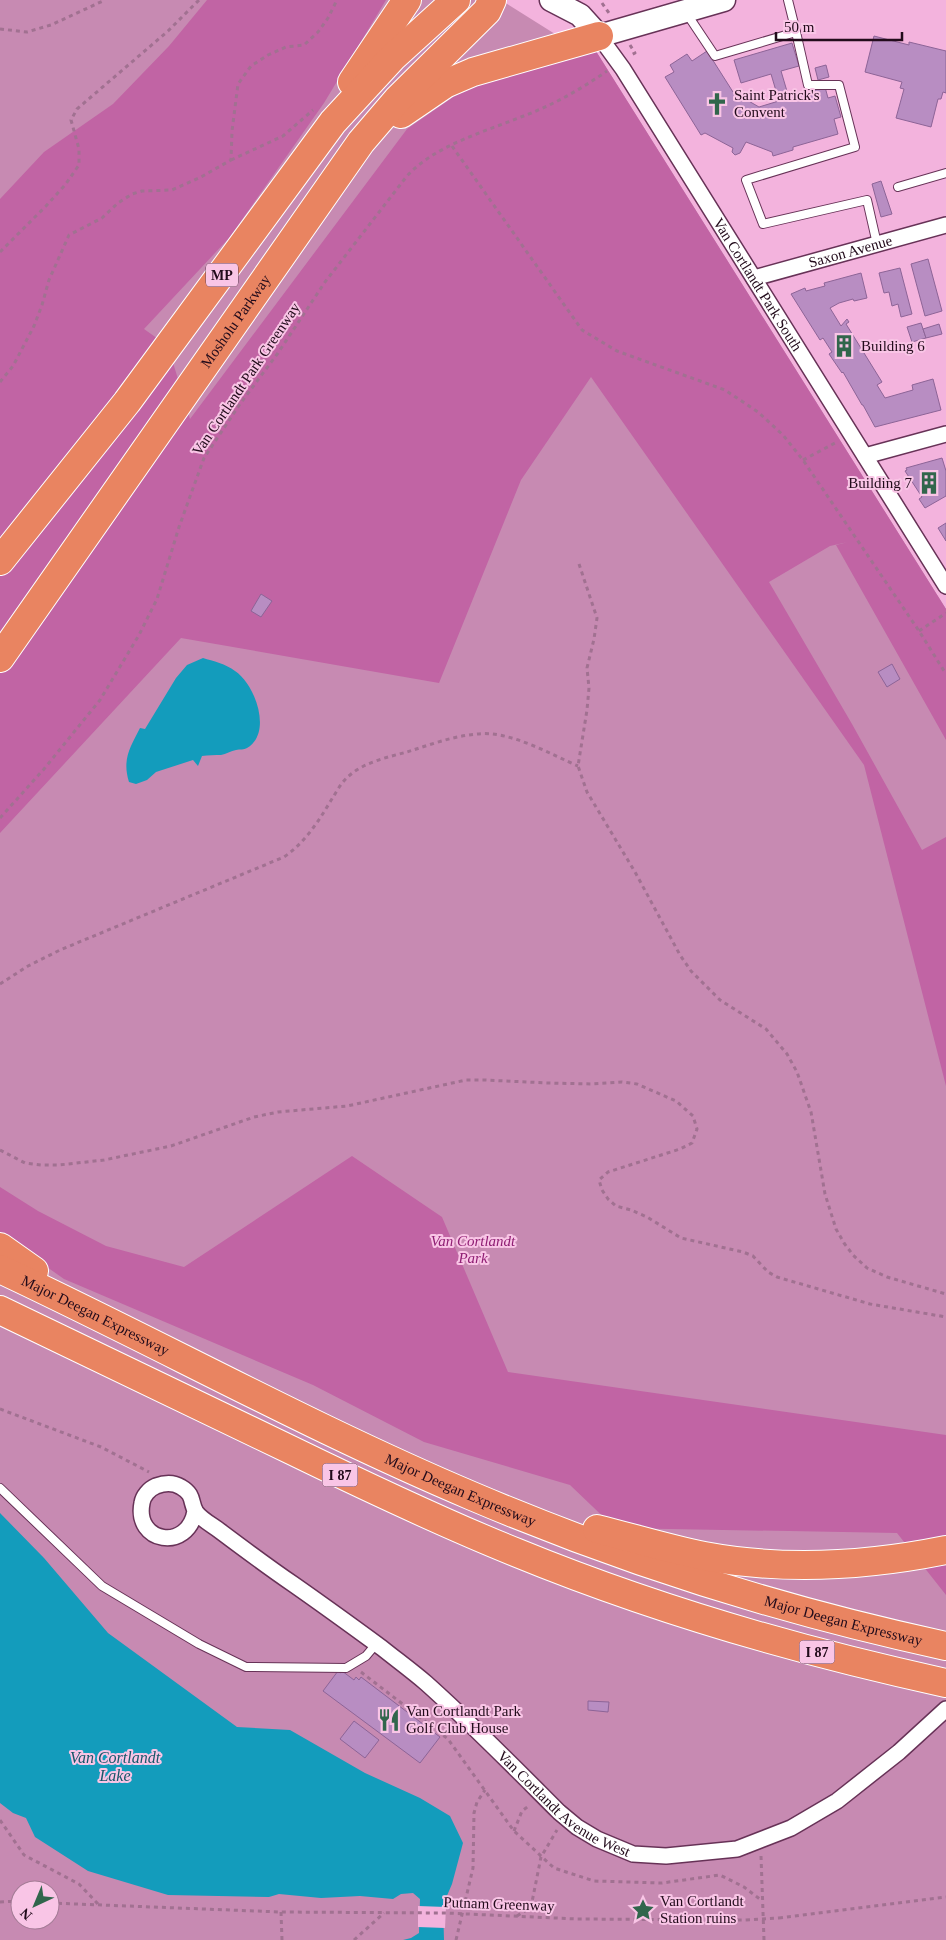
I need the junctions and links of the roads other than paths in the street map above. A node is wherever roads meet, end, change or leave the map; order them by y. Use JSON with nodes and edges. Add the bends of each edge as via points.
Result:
{"nodes":[{"id":1,"x":407,"y":0,"type":"edge"},
{"id":2,"x":456,"y":0,"type":"edge"},
{"id":3,"x":492,"y":0,"type":"edge"},
{"id":4,"x":551,"y":0,"type":"edge"},
{"id":5,"x":724,"y":0,"type":"edge"},
{"id":6,"x":788,"y":0,"type":"edge"},
{"id":7,"x":685,"y":11,"type":"junction"},
{"id":8,"x":796,"y":32,"type":"junction"},
{"id":9,"x":599,"y":36,"type":"junction"},
{"id":10,"x":326,"y":113,"type":"junction"},
{"id":11,"x":361,"y":142,"type":"junction"},
{"id":12,"x":946,"y":173,"type":"edge"},
{"id":13,"x":898,"y":187,"type":"dead end"},
{"id":14,"x":946,"y":225,"type":"edge"},
{"id":15,"x":877,"y":244,"type":"junction"},
{"id":16,"x":754,"y":278,"type":"junction"},
{"id":17,"x":946,"y":434,"type":"edge"},
{"id":18,"x":865,"y":456,"type":"junction"},
{"id":19,"x":0,"y":561,"type":"edge"},
{"id":20,"x":946,"y":586,"type":"edge"},
{"id":21,"x":0,"y":658,"type":"edge"},
{"id":22,"x":0,"y":1247,"type":"edge"},
{"id":23,"x":0,"y":1269,"type":"edge"},
{"id":24,"x":86,"y":1309,"type":"junction"},
{"id":25,"x":0,"y":1310,"type":"edge"},
{"id":26,"x":0,"y":1322,"type":"edge"},
{"id":27,"x":69,"y":1343,"type":"junction"},
{"id":28,"x":0,"y":1488,"type":"edge"},
{"id":29,"x":470,"y":1496,"type":"junction"},
{"id":30,"x":195,"y":1511,"type":"dead end"},
{"id":31,"x":946,"y":1550,"type":"edge"},
{"id":32,"x":376,"y":1644,"type":"junction"},
{"id":33,"x":946,"y":1646,"type":"edge"},
{"id":34,"x":946,"y":1692,"type":"edge"}],
"edges":[{"from":1,"to":10,"type":"highway","via":[[354,79]]},
{"from":2,"to":10,"type":"highway","number":"MP"},
{"from":3,"to":11,"type":"highway","name":"Mosholu Parkway","number":"MP","via":[[486,11],[396,100]]},
{"from":4,"to":9,"type":"main road","name":"Van Cortlandt Park South","via":[[580,15]]},
{"from":5,"to":7,"type":"main road"},
{"from":6,"to":8,"type":"lane"},
{"from":7,"to":8,"type":"lane","via":[[715,56]]},
{"from":7,"to":9,"type":"main road"},
{"from":8,"to":15,"type":"lane","via":[[808,85],[839,85],[856,147],[746,180],[763,224],[867,200]]},
{"from":9,"to":11,"type":"highway","via":[[458,78]]},
{"from":9,"to":16,"type":"street","name":"Van Cortlandt Park South","via":[[623,68]]},
{"from":10,"to":19,"type":"highway","number":"MP","via":[[149,373]]},
{"from":11,"to":21,"type":"highway","name":"Mosholu Parkway","number":"MP"},
{"from":12,"to":13,"type":"lane"},
{"from":14,"to":15,"type":"street","name":"Saxon Avenue"},
{"from":15,"to":16,"type":"street","name":"Saxon Avenue"},
{"from":16,"to":18,"type":"street","name":"Van Cortlandt Park South"},
{"from":17,"to":18,"type":"street"},
{"from":18,"to":20,"type":"street","name":"Van Cortlandt Park South"},
{"from":22,"to":24,"type":"highway"},
{"from":23,"to":24,"type":"highway","name":"Major Deegan Expressway","number":"I 87"},
{"from":24,"to":29,"type":"highway","name":"Major Deegan Expressway","number":"I 87","via":[[358,1445]]},
{"from":25,"to":27,"type":"highway","number":"I 87"},
{"from":26,"to":27,"type":"highway"},
{"from":27,"to":34,"type":"highway","number":"I 87","via":[[402,1504],[575,1576],[750,1634],[845,1659]]},
{"from":28,"to":32,"type":"lane","via":[[102,1586],[199,1644],[246,1667],[346,1668],[366,1656]]},
{"from":29,"to":31,"type":"highway","via":[[677,1550],[740,1561],[792,1565],[859,1564]]},
{"from":29,"to":33,"type":"highway","name":"Major Deegan Expressway","number":"I 87","via":[[701,1582],[820,1616]]},
{"from":30,"to":32,"type":"street","name":"Van Cortlandt Avenue West"},
{"from":32,"to":34,"type":"street","name":"Van Cortlandt Avenue West","via":[[426,1682],[564,1817],[597,1839],[633,1854],[666,1856],[737,1848],[791,1828],[837,1801],[899,1752]]}]}
